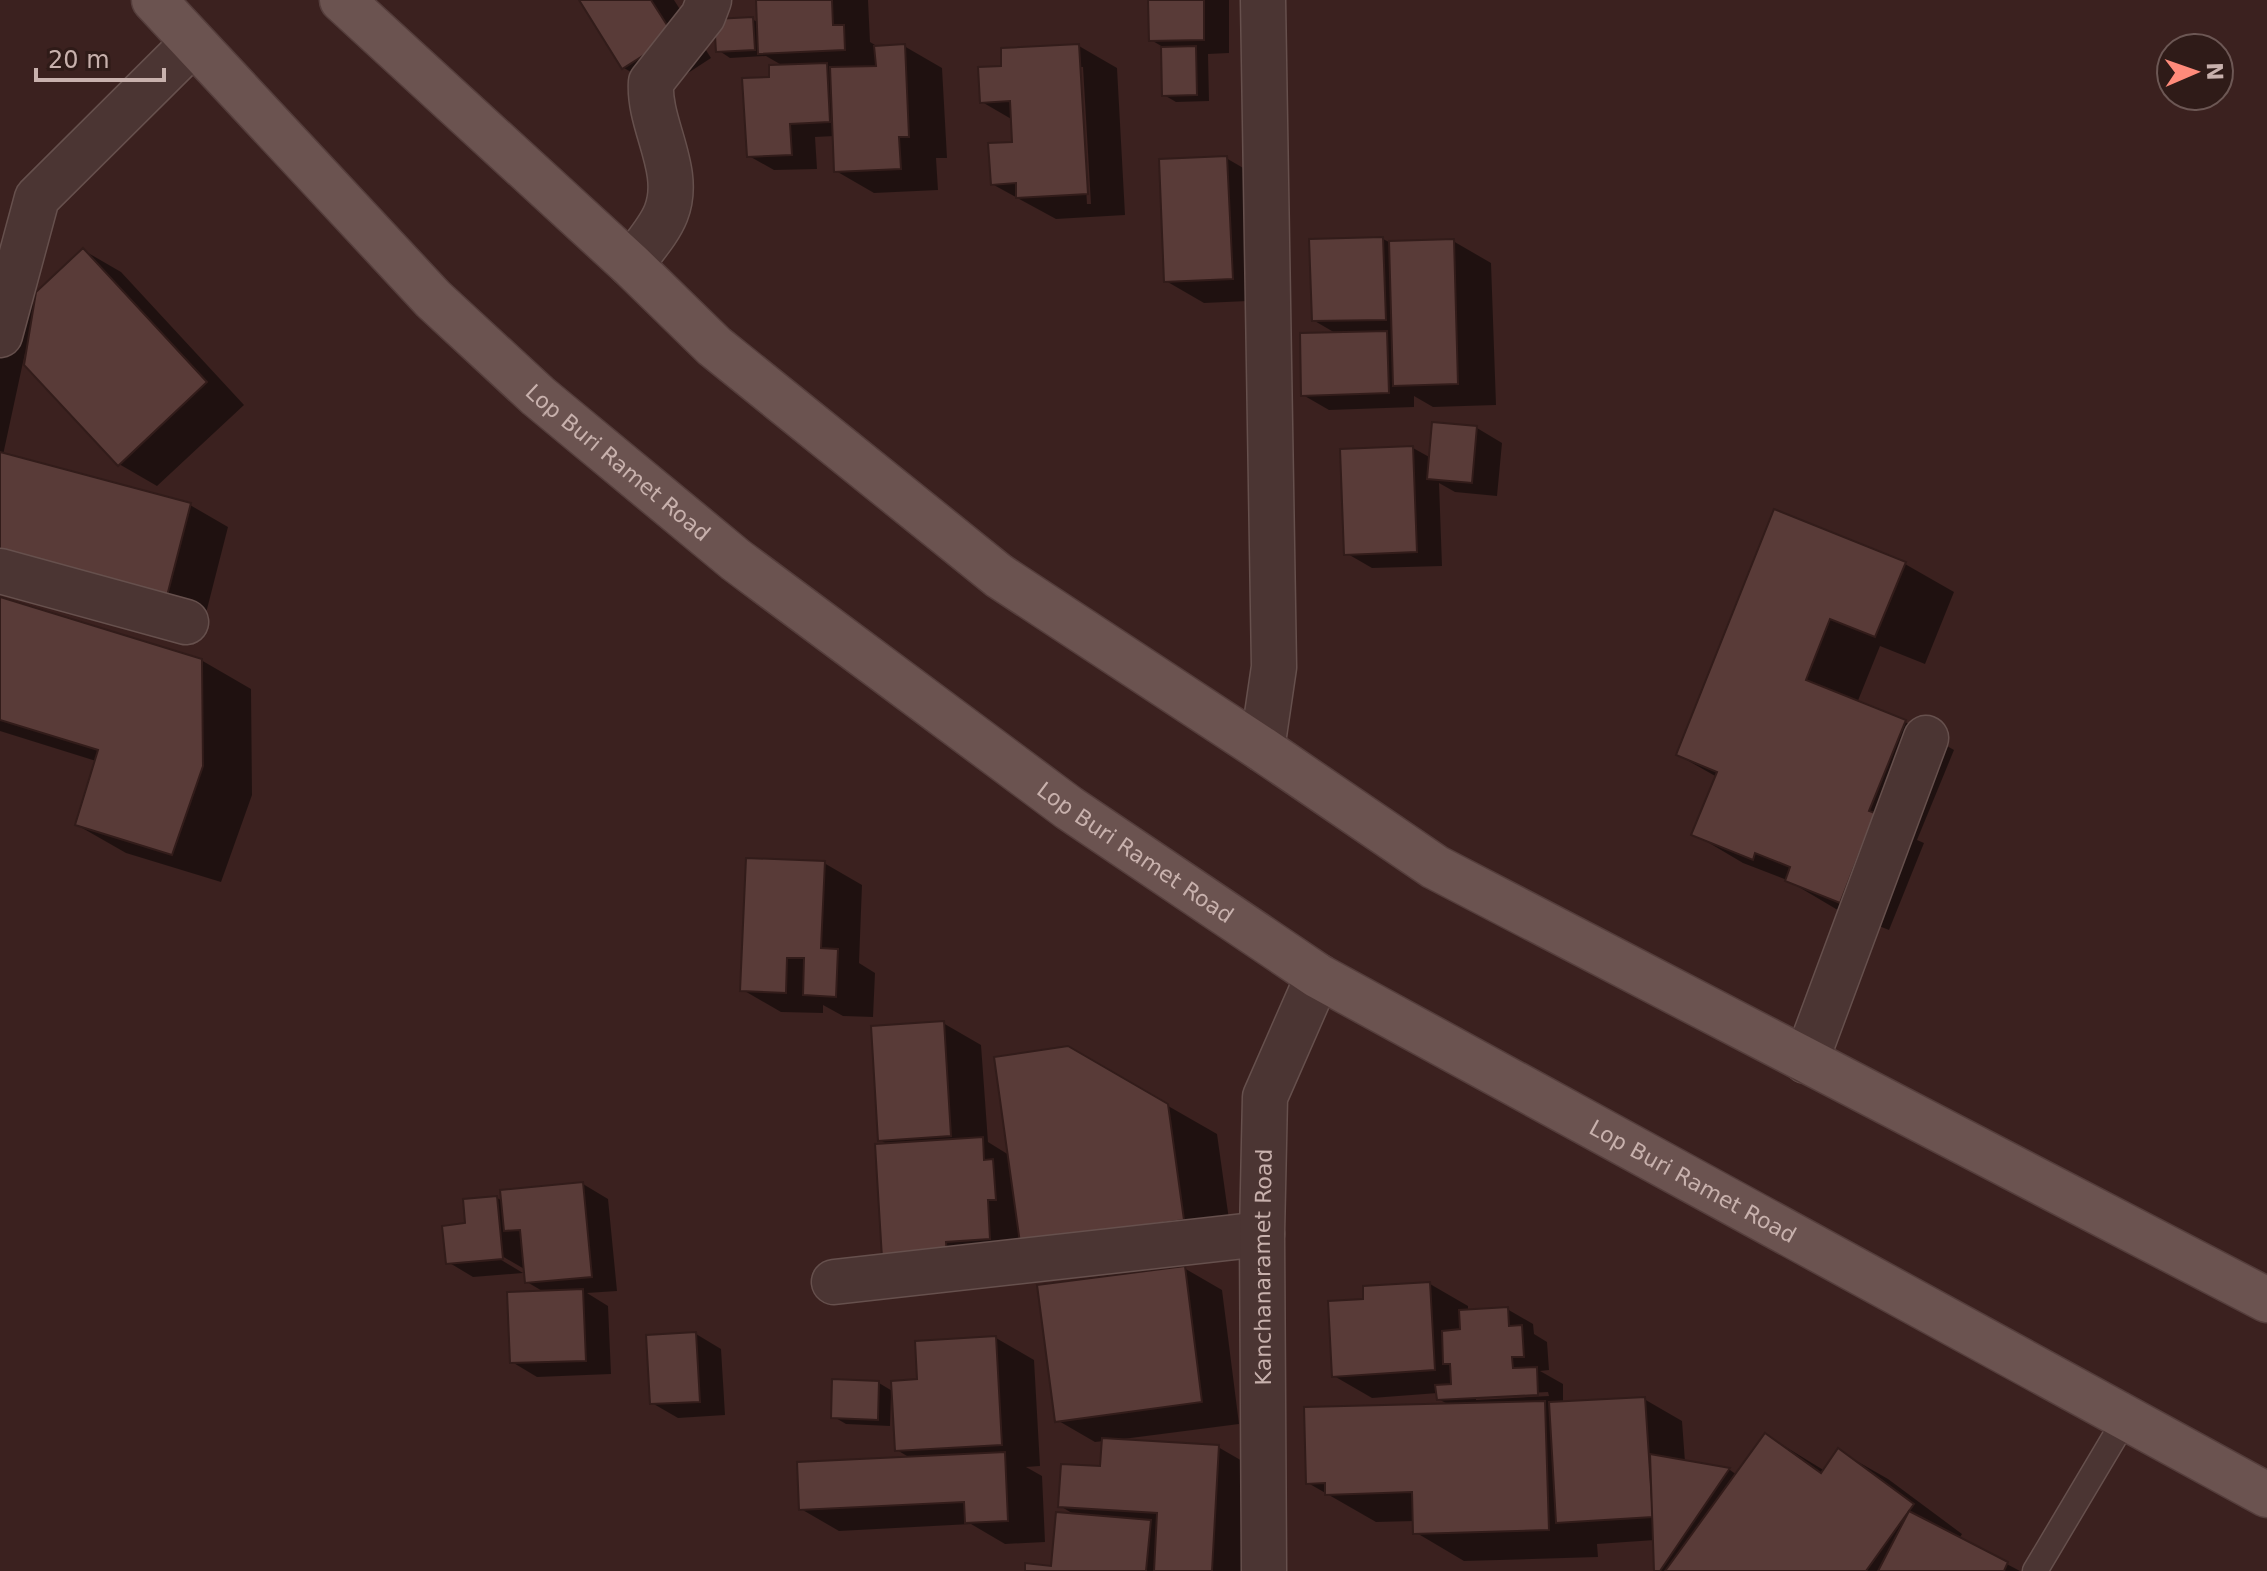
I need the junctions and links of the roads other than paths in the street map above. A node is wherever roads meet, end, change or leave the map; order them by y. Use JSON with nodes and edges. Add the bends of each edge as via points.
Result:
{"nodes":[{"id":1,"x":154,"y":0,"type":"edge"},
{"id":2,"x":342,"y":0,"type":"edge"},
{"id":3,"x":709,"y":0,"type":"edge"},
{"id":4,"x":1263,"y":0,"type":"edge"},
{"id":5,"x":193,"y":43,"type":"junction"},
{"id":6,"x":631,"y":265,"type":"junction"},
{"id":7,"x":0,"y":335,"type":"edge"},
{"id":8,"x":0,"y":571,"type":"edge"},
{"id":9,"x":186,"y":622,"type":"dead end"},
{"id":10,"x":1926,"y":738,"type":"dead end"},
{"id":11,"x":1262,"y":749,"type":"junction"},
{"id":12,"x":1318,"y":976,"type":"junction"},
{"id":13,"x":1806,"y":1061,"type":"junction"},
{"id":14,"x":1262,"y":1234,"type":"junction"},
{"id":15,"x":834,"y":1282,"type":"dead end"},
{"id":16,"x":2267,"y":1300,"type":"edge"},
{"id":17,"x":2126,"y":1418,"type":"junction"},
{"id":18,"x":2267,"y":1495,"type":"edge"},
{"id":19,"x":1264,"y":1571,"type":"edge"},
{"id":20,"x":2035,"y":1571,"type":"edge"}],
"edges":[{"from":1,"to":5,"type":"main road","name":"Lop Buri Ramet Road"},
{"from":2,"to":6,"type":"main road"},
{"from":3,"to":6,"type":"street","via":[[703,16],[651,82],[670,199]]},
{"from":4,"to":11,"type":"street","via":[[1274,667]]},
{"from":5,"to":7,"type":"street","via":[[37,198]]},
{"from":5,"to":12,"type":"main road","name":"Lop Buri Ramet Road","via":[[433,299],[613,459],[736,560],[1069,808]]},
{"from":6,"to":11,"type":"main road","via":[[714,346],[999,576]]},
{"from":8,"to":9,"type":"street"},
{"from":10,"to":13,"type":"street"},
{"from":11,"to":13,"type":"main road","via":[[1435,867]]},
{"from":12,"to":14,"type":"street","name":"Kanchanaramet Road","via":[[1265,1097]]},
{"from":12,"to":17,"type":"main road","name":"Lop Buri Ramet Road"},
{"from":13,"to":16,"type":"main road"},
{"from":14,"to":15,"type":"street"},
{"from":14,"to":19,"type":"street","name":"Kanchanaramet Road"},
{"from":17,"to":18,"type":"main road","name":"Lop Buri Ramet Road"},
{"from":17,"to":20,"type":"lane"}]}
